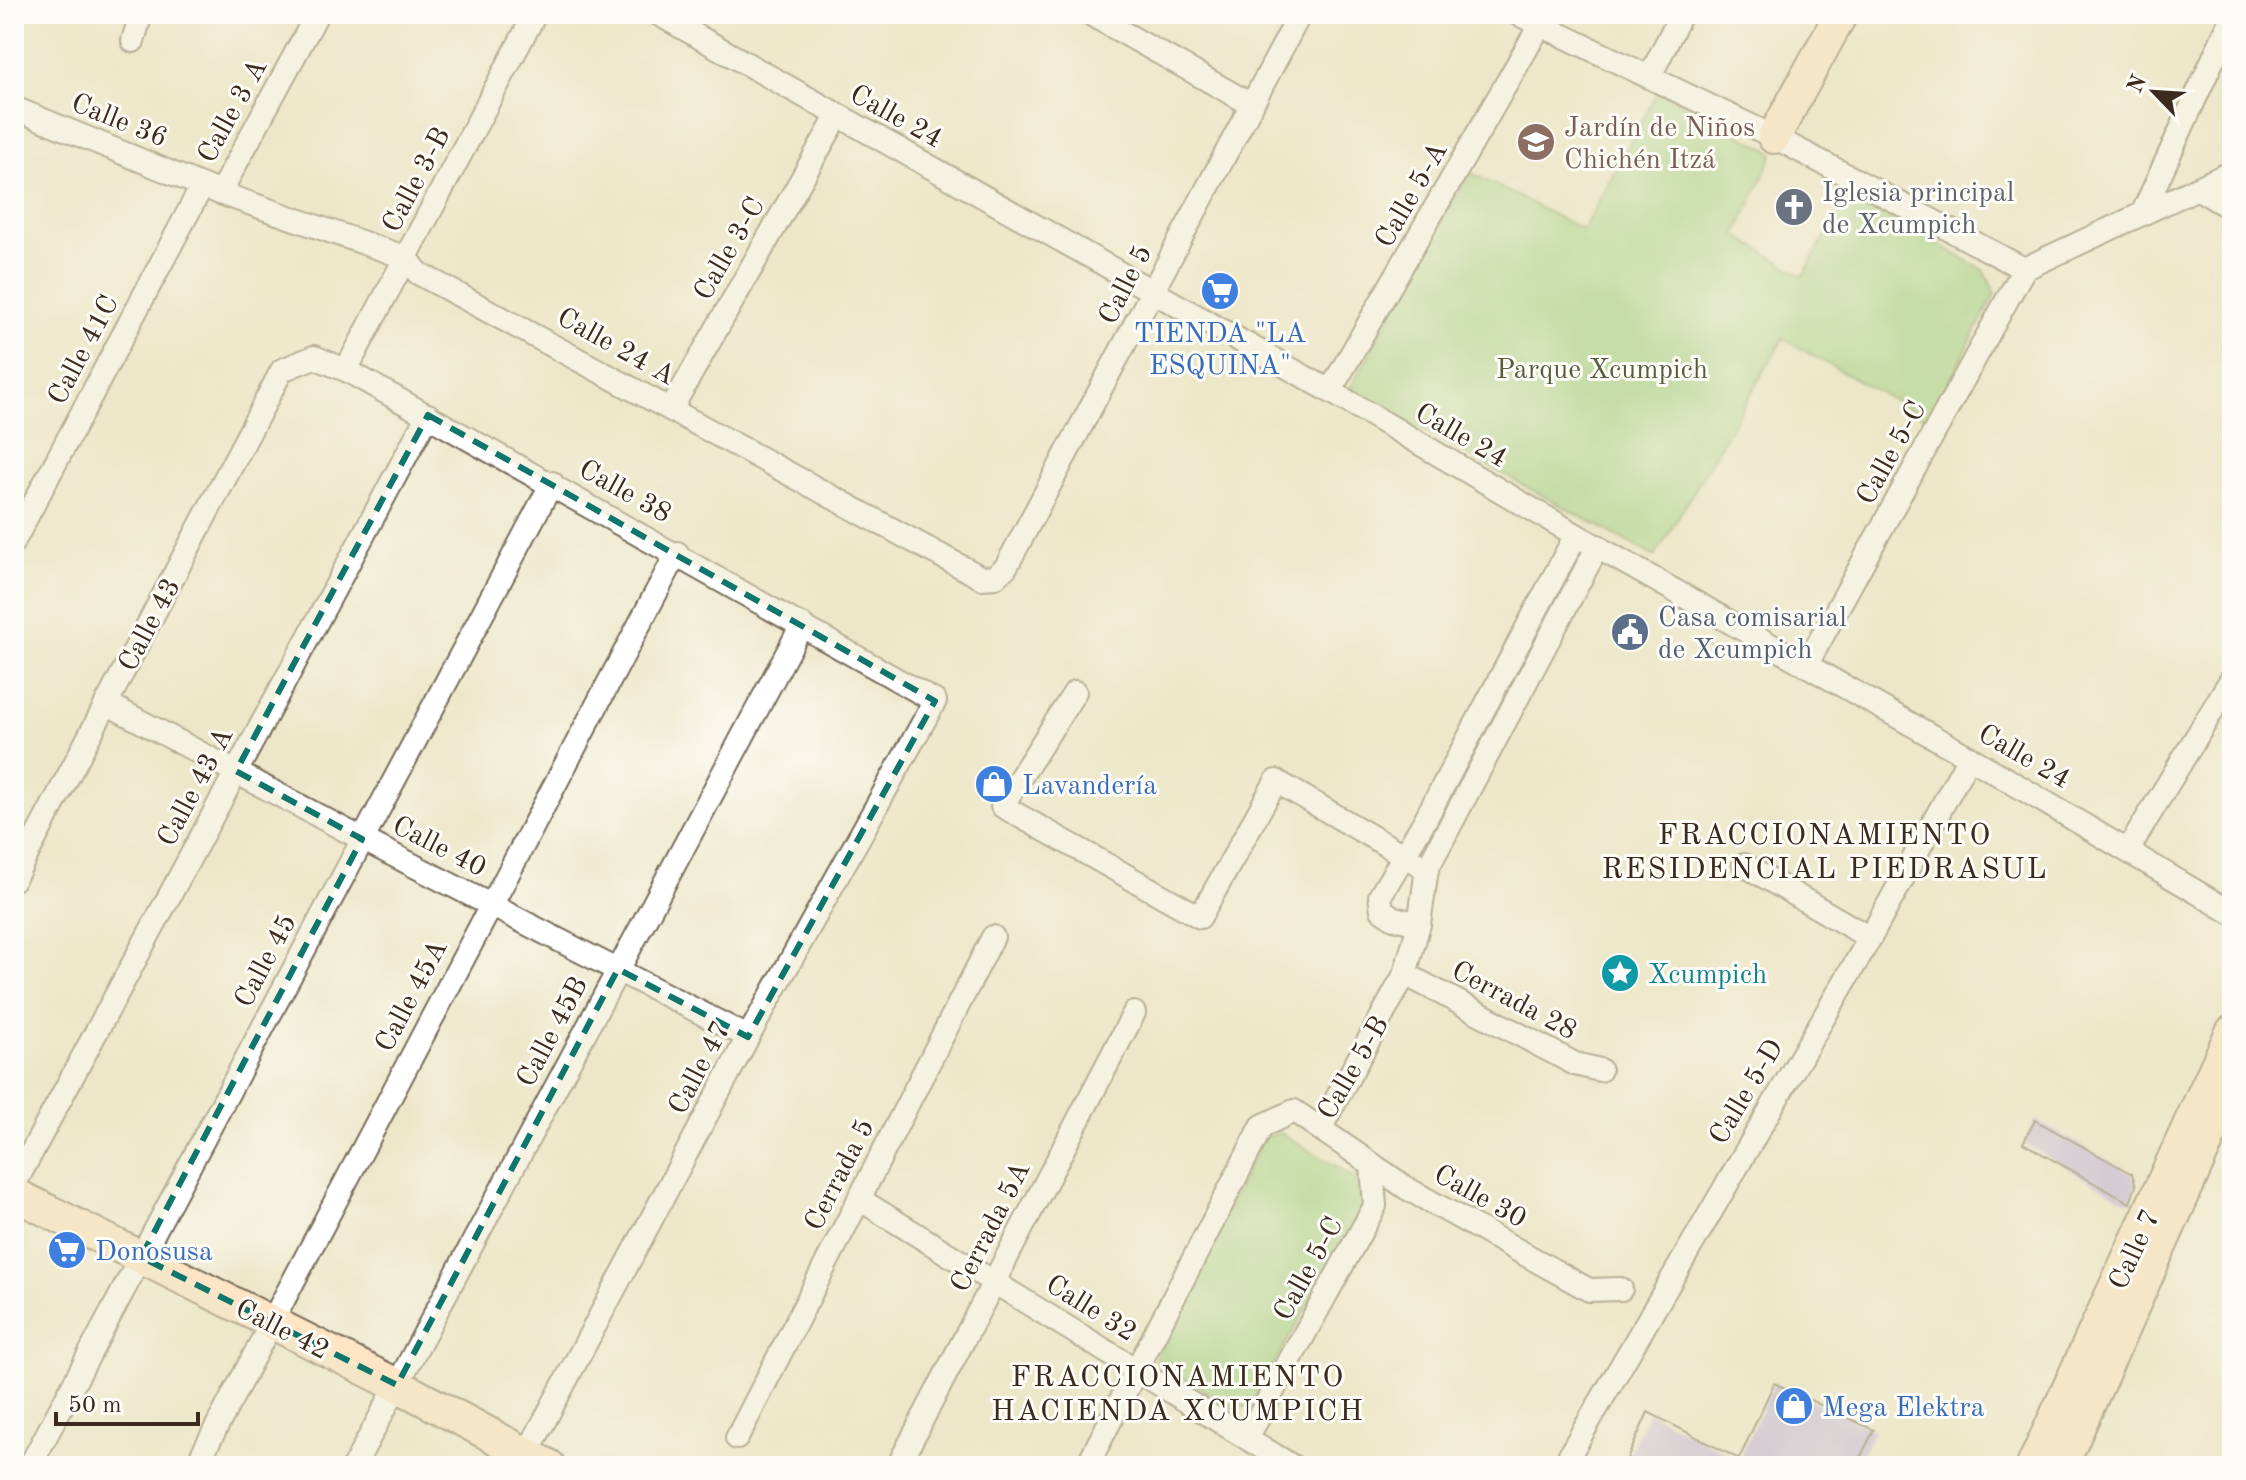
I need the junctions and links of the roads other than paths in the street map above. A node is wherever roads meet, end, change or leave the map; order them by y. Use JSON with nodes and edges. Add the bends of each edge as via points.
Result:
{"nodes":[{"id":1,"x":141,"y":14,"type":"edge"},
{"id":2,"x":317,"y":14,"type":"edge"},
{"id":3,"x":535,"y":14,"type":"edge"},
{"id":4,"x":658,"y":14,"type":"edge"},
{"id":5,"x":1090,"y":14,"type":"edge"},
{"id":6,"x":1300,"y":14,"type":"edge"},
{"id":7,"x":1518,"y":14,"type":"edge"},
{"id":8,"x":1681,"y":14,"type":"edge"},
{"id":9,"x":1841,"y":14,"type":"edge"},
{"id":10,"x":2232,"y":18,"type":"edge"},
{"id":11,"x":1540,"y":25,"type":"junction"},
{"id":12,"x":133,"y":41,"type":"dead end"},
{"id":13,"x":1650,"y":76,"type":"junction"},
{"id":14,"x":1252,"y":105,"type":"junction"},
{"id":15,"x":14,"y":108,"type":"edge"},
{"id":16,"x":837,"y":117,"type":"junction"},
{"id":17,"x":1774,"y":137,"type":"junction"},
{"id":18,"x":2232,"y":172,"type":"edge"},
{"id":19,"x":2197,"y":188,"type":"junction"},
{"id":20,"x":211,"y":189,"type":"junction"},
{"id":21,"x":2232,"y":209,"type":"edge"},
{"id":22,"x":2142,"y":214,"type":"junction"},
{"id":23,"x":407,"y":258,"type":"junction"},
{"id":24,"x":2024,"y":269,"type":"junction"},
{"id":25,"x":1154,"y":293,"type":"junction"},
{"id":26,"x":282,"y":370,"type":"joint"},
{"id":27,"x":346,"y":370,"type":"junction"},
{"id":28,"x":1330,"y":391,"type":"junction"},
{"id":29,"x":671,"y":409,"type":"junction"},
{"id":30,"x":428,"y":415,"type":"junction"},
{"id":31,"x":552,"y":483,"type":"junction"},
{"id":32,"x":1576,"y":535,"type":"junction"},
{"id":33,"x":14,"y":541,"type":"edge"},
{"id":34,"x":1598,"y":546,"type":"junction"},
{"id":35,"x":677,"y":553,"type":"junction"},
{"id":36,"x":995,"y":577,"type":"joint"},
{"id":37,"x":802,"y":625,"type":"junction"},
{"id":38,"x":1807,"y":664,"type":"junction"},
{"id":39,"x":2232,"y":678,"type":"edge"},
{"id":40,"x":1075,"y":692,"type":"dead end"},
{"id":41,"x":935,"y":701,"type":"joint"},
{"id":42,"x":106,"y":703,"type":"junction"},
{"id":43,"x":1969,"y":757,"type":"junction"},
{"id":44,"x":236,"y":771,"type":"junction"},
{"id":45,"x":362,"y":839,"type":"junction"},
{"id":46,"x":2128,"y":850,"type":"junction"},
{"id":47,"x":1403,"y":855,"type":"junction"},
{"id":48,"x":1744,"y":865,"type":"dead end"},
{"id":49,"x":1427,"y":869,"type":"junction"},
{"id":50,"x":14,"y":879,"type":"edge"},
{"id":51,"x":491,"y":905,"type":"junction"},
{"id":52,"x":2232,"y":913,"type":"edge"},
{"id":53,"x":1419,"y":924,"type":"junction"},
{"id":54,"x":993,"y":937,"type":"dead end"},
{"id":55,"x":1870,"y":938,"type":"junction"},
{"id":56,"x":618,"y":969,"type":"junction"},
{"id":57,"x":1405,"y":974,"type":"junction"},
{"id":58,"x":1134,"y":1013,"type":"dead end"},
{"id":59,"x":2232,"y":1032,"type":"edge"},
{"id":60,"x":748,"y":1037,"type":"junction"},
{"id":61,"x":1600,"y":1070,"type":"dead end"},
{"id":62,"x":2232,"y":1086,"type":"edge"},
{"id":63,"x":1320,"y":1129,"type":"junction"},
{"id":64,"x":1372,"y":1164,"type":"junction"},
{"id":65,"x":14,"y":1185,"type":"edge"},
{"id":66,"x":14,"y":1194,"type":"edge"},
{"id":67,"x":859,"y":1199,"type":"junction"},
{"id":68,"x":141,"y":1257,"type":"junction"},
{"id":69,"x":994,"y":1282,"type":"junction"},
{"id":70,"x":1621,"y":1289,"type":"dead end"},
{"id":71,"x":273,"y":1323,"type":"junction"},
{"id":72,"x":1136,"y":1370,"type":"junction"},
{"id":73,"x":397,"y":1385,"type":"junction"},
{"id":74,"x":737,"y":1438,"type":"dead end"},
{"id":75,"x":1247,"y":1438,"type":"junction"},
{"id":76,"x":1570,"y":1454,"type":"dead end"},
{"id":77,"x":532,"y":1462,"type":"edge"},
{"id":78,"x":1278,"y":1462,"type":"edge"},
{"id":79,"x":30,"y":1466,"type":"edge"},
{"id":80,"x":196,"y":1466,"type":"edge"},
{"id":81,"x":354,"y":1466,"type":"edge"},
{"id":82,"x":898,"y":1466,"type":"edge"},
{"id":83,"x":1087,"y":1466,"type":"edge"},
{"id":84,"x":2033,"y":1466,"type":"edge"},
{"id":85,"x":2061,"y":1466,"type":"edge"}],
"edges":[{"from":1,"to":12,"type":"street"},
{"from":2,"to":20,"type":"street","name":"Calle 3 A"},
{"from":3,"to":23,"type":"street","name":"Calle 3-B"},
{"from":4,"to":16,"type":"street","name":"Calle 24"},
{"from":5,"to":14,"type":"street"},
{"from":6,"to":14,"type":"street","name":"Calle 5"},
{"from":7,"to":11,"type":"street"},
{"from":8,"to":13,"type":"street"},
{"from":9,"to":17,"type":"main road"},
{"from":10,"to":22,"type":"street"},
{"from":11,"to":13,"type":"street"},
{"from":11,"to":28,"type":"street","name":"Calle 5-A"},
{"from":13,"to":17,"type":"street"},
{"from":14,"to":25,"type":"street","name":"Calle 5"},
{"from":15,"to":20,"type":"street","name":"Calle 36"},
{"from":16,"to":25,"type":"street","name":"Calle 24"},
{"from":16,"to":29,"type":"street","name":"Calle 3-C"},
{"from":17,"to":24,"type":"street"},
{"from":18,"to":19,"type":"street"},
{"from":19,"to":21,"type":"street"},
{"from":19,"to":22,"type":"street"},
{"from":20,"to":23,"type":"street","name":"Calle 24 A"},
{"from":20,"to":33,"type":"street","name":"Calle 41C"},
{"from":22,"to":24,"type":"street"},
{"from":23,"to":27,"type":"street","name":"Calle 3-B"},
{"from":23,"to":29,"type":"street","name":"Calle 24 A","via":[[418,273]]},
{"from":24,"to":38,"type":"street","name":"Calle 5-C"},
{"from":25,"to":28,"type":"street","name":"Calle 24"},
{"from":25,"to":36,"type":"street","name":"Calle 5","via":[[1006,567]]},
{"from":26,"to":27,"type":"street","name":"Calle 38","via":[[314,357]]},
{"from":26,"to":42,"type":"street","name":"Calle 43"},
{"from":27,"to":30,"type":"street","name":"Calle 38"},
{"from":28,"to":32,"type":"street","name":"Calle 24"},
{"from":29,"to":36,"type":"street","name":"Calle 24 A","via":[[982,578]]},
{"from":30,"to":31,"type":"street","name":"Calle 38"},
{"from":30,"to":44,"type":"street","name":"Calle 43 A"},
{"from":31,"to":35,"type":"street","name":"Calle 38"},
{"from":31,"to":45,"type":"street","name":"Calle 45"},
{"from":32,"to":34,"type":"street","name":"Calle 24"},
{"from":32,"to":47,"type":"street"},
{"from":34,"to":38,"type":"street","name":"Calle 24"},
{"from":34,"to":49,"type":"street","name":"Calle 5-B"},
{"from":35,"to":37,"type":"street","name":"Calle 38"},
{"from":35,"to":51,"type":"street","name":"Calle 45A"},
{"from":37,"to":41,"type":"street","name":"Calle 38"},
{"from":37,"to":56,"type":"street","name":"Calle 45B"},
{"from":38,"to":43,"type":"street","name":"Calle 24"},
{"from":39,"to":46,"type":"street"},
{"from":40,"to":47,"type":"street","via":[[1002,806],[1200,917],[1276,781]]},
{"from":41,"to":60,"type":"street","name":"Calle 47"},
{"from":42,"to":44,"type":"street","name":"Calle 40"},
{"from":42,"to":50,"type":"street","name":"Calle 43"},
{"from":43,"to":46,"type":"street","name":"Calle 24"},
{"from":43,"to":55,"type":"street","name":"Calle 5-D"},
{"from":44,"to":45,"type":"street","name":"Calle 40"},
{"from":44,"to":65,"type":"street","name":"Calle 43 A"},
{"from":45,"to":51,"type":"street","name":"Calle 40"},
{"from":45,"to":68,"type":"street","name":"Calle 45"},
{"from":46,"to":52,"type":"street","name":"Calle 24"},
{"from":47,"to":49,"type":"street"},
{"from":47,"to":53,"type":"street","via":[[1380,896],[1382,910]]},
{"from":48,"to":55,"type":"street"},
{"from":49,"to":53,"type":"street","name":"Calle 5-B"},
{"from":51,"to":56,"type":"street","name":"Calle 40"},
{"from":51,"to":71,"type":"street","name":"Calle 45A"},
{"from":53,"to":57,"type":"street","name":"Calle 5-B"},
{"from":54,"to":67,"type":"street","name":"Cerrada 5"},
{"from":55,"to":76,"type":"street","name":"Calle 5-D"},
{"from":56,"to":60,"type":"street","name":"Calle 40"},
{"from":56,"to":73,"type":"street","name":"Calle 45B"},
{"from":57,"to":61,"type":"street","name":"Cerrada 28","via":[[1575,1064]]},
{"from":57,"to":63,"type":"street","name":"Calle 5-B"},
{"from":58,"to":69,"type":"street","name":"Cerrada 5A"},
{"from":59,"to":84,"type":"main road","name":"Calle 7"},
{"from":60,"to":77,"type":"street","name":"Calle 47"},
{"from":62,"to":85,"type":"main road"},
{"from":63,"to":64,"type":"street","name":"Calle 30"},
{"from":63,"to":72,"type":"street","name":"Calle 5-B","via":[[1294,1111],[1262,1126]]},
{"from":64,"to":70,"type":"street","name":"Calle 30","via":[[1589,1290]]},
{"from":64,"to":75,"type":"street","name":"Calle 5-C","via":[[1375,1206]]},
{"from":66,"to":68,"type":"main road","name":"Calle 42"},
{"from":67,"to":69,"type":"street","name":"Calle 32"},
{"from":67,"to":74,"type":"street","name":"Cerrada 5"},
{"from":68,"to":71,"type":"main road","name":"Calle 42"},
{"from":68,"to":79,"type":"street","name":"Calle 45"},
{"from":69,"to":72,"type":"street","name":"Calle 32"},
{"from":69,"to":82,"type":"street","name":"Cerrada 5A"},
{"from":71,"to":73,"type":"main road","name":"Calle 42"},
{"from":71,"to":80,"type":"street","name":"Calle 45A"},
{"from":72,"to":75,"type":"street","name":"Calle 32"},
{"from":72,"to":83,"type":"street"},
{"from":73,"to":77,"type":"main road","name":"Calle 42"},
{"from":73,"to":81,"type":"street","name":"Calle 45B"},
{"from":75,"to":78,"type":"street","name":"Calle 32"}]}
